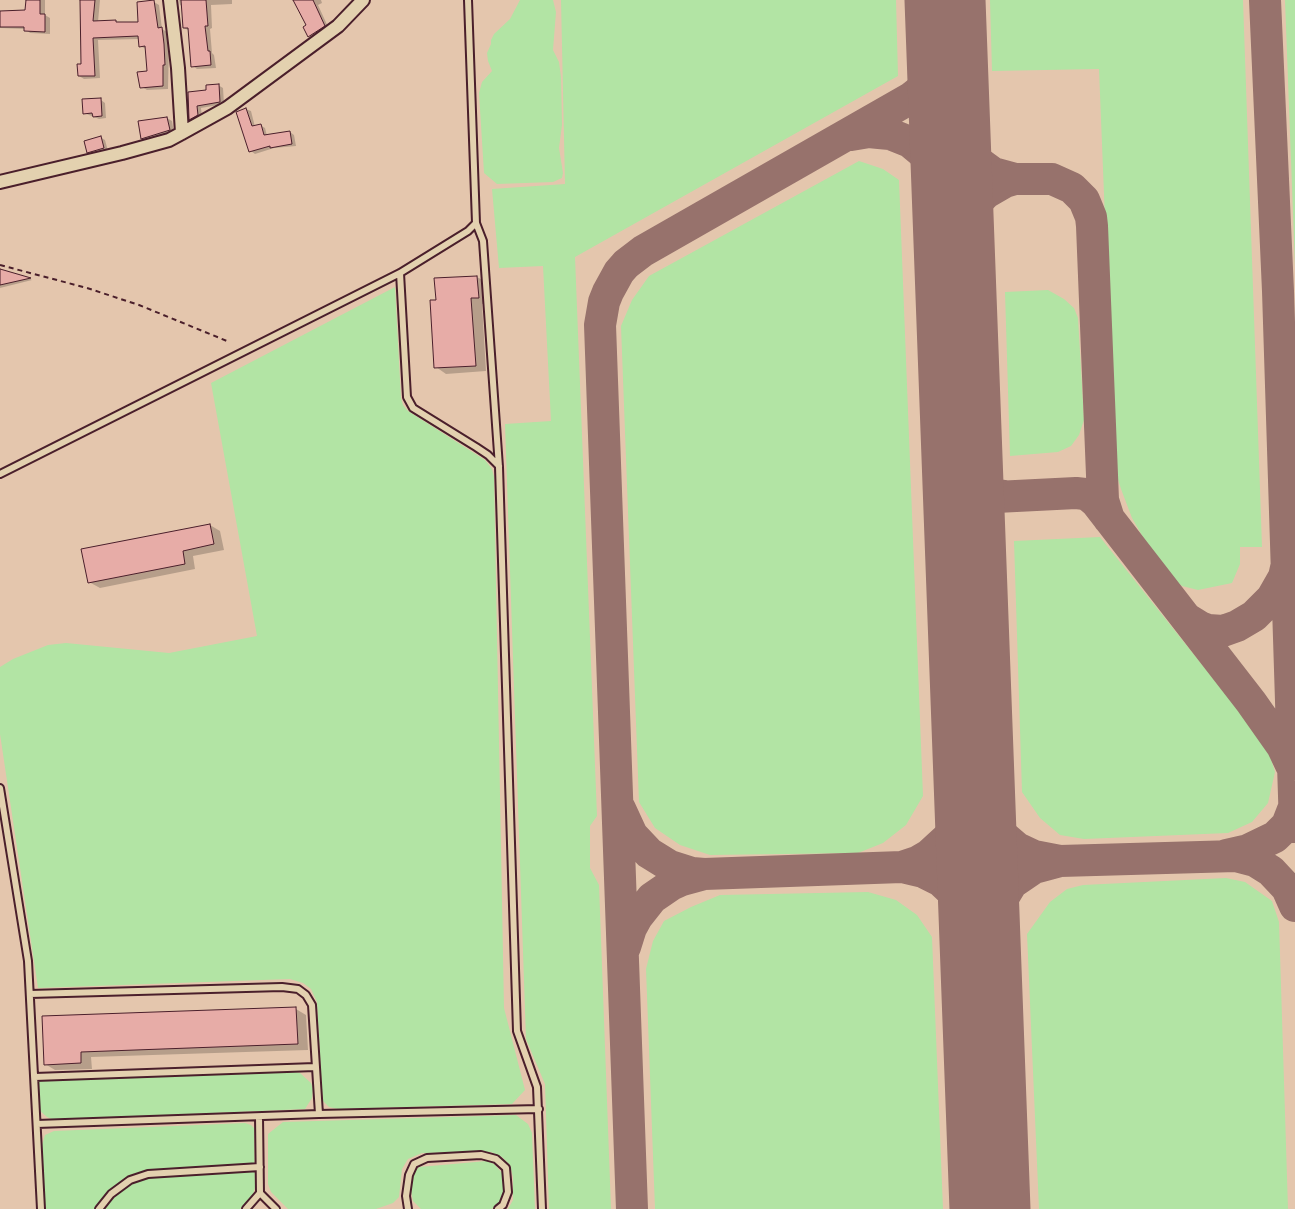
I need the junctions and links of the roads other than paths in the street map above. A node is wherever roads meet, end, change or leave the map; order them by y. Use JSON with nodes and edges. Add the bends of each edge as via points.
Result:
{"nodes":[{"id":1,"x":170,"y":0,"type":"edge"},
{"id":2,"x":363,"y":0,"type":"edge"},
{"id":3,"x":468,"y":0,"type":"edge"},
{"id":4,"x":182,"y":134,"type":"junction"},
{"id":5,"x":0,"y":182,"type":"edge"},
{"id":6,"x":476,"y":223,"type":"junction"},
{"id":7,"x":400,"y":273,"type":"junction"},
{"id":8,"x":499,"y":467,"type":"junction"},
{"id":9,"x":0,"y":474,"type":"edge"},
{"id":10,"x":0,"y":788,"type":"edge"},
{"id":11,"x":30,"y":994,"type":"junction"},
{"id":12,"x":315,"y":1067,"type":"junction"},
{"id":13,"x":35,"y":1076,"type":"junction"},
{"id":14,"x":539,"y":1109,"type":"junction"},
{"id":15,"x":319,"y":1114,"type":"junction"},
{"id":16,"x":259,"y":1117,"type":"junction"},
{"id":17,"x":36,"y":1124,"type":"junction"},
{"id":18,"x":260,"y":1167,"type":"junction"},
{"id":19,"x":260,"y":1193,"type":"junction"},
{"id":20,"x":41,"y":1209,"type":"edge"},
{"id":21,"x":99,"y":1209,"type":"edge"},
{"id":22,"x":246,"y":1209,"type":"edge"},
{"id":23,"x":276,"y":1209,"type":"edge"},
{"id":24,"x":408,"y":1209,"type":"edge"},
{"id":25,"x":498,"y":1209,"type":"edge"},
{"id":26,"x":542,"y":1209,"type":"edge"}],
"edges":[{"from":1,"to":4,"type":"street"},
{"from":2,"to":4,"type":"street","via":[[338,26],[227,108]]},
{"from":3,"to":6,"type":"lane"},
{"from":4,"to":5,"type":"street","via":[[122,153]]},
{"from":6,"to":7,"type":"lane"},
{"from":6,"to":8,"type":"lane","via":[[482,241]]},
{"from":7,"to":8,"type":"lane","via":[[407,397],[413,408],[476,446]]},
{"from":7,"to":9,"type":"lane"},
{"from":8,"to":14,"type":"lane","via":[[517,1031],[537,1087]]},
{"from":10,"to":11,"type":"lane","via":[[28,961]]},
{"from":11,"to":12,"type":"lane","via":[[298,989],[312,1005]]},
{"from":11,"to":13,"type":"lane"},
{"from":12,"to":13,"type":"lane"},
{"from":12,"to":15,"type":"lane"},
{"from":13,"to":17,"type":"lane"},
{"from":14,"to":15,"type":"lane"},
{"from":14,"to":26,"type":"lane"},
{"from":15,"to":16,"type":"lane"},
{"from":16,"to":17,"type":"lane"},
{"from":16,"to":18,"type":"lane"},
{"from":17,"to":20,"type":"lane"},
{"from":18,"to":19,"type":"lane"},
{"from":18,"to":21,"type":"lane","via":[[148,1174],[130,1180],[111,1194]]},
{"from":19,"to":22,"type":"lane"},
{"from":19,"to":23,"type":"lane"},
{"from":24,"to":25,"type":"lane","via":[[406,1196],[414,1164],[426,1158],[481,1155],[496,1159],[506,1168],[508,1192]]}]}
